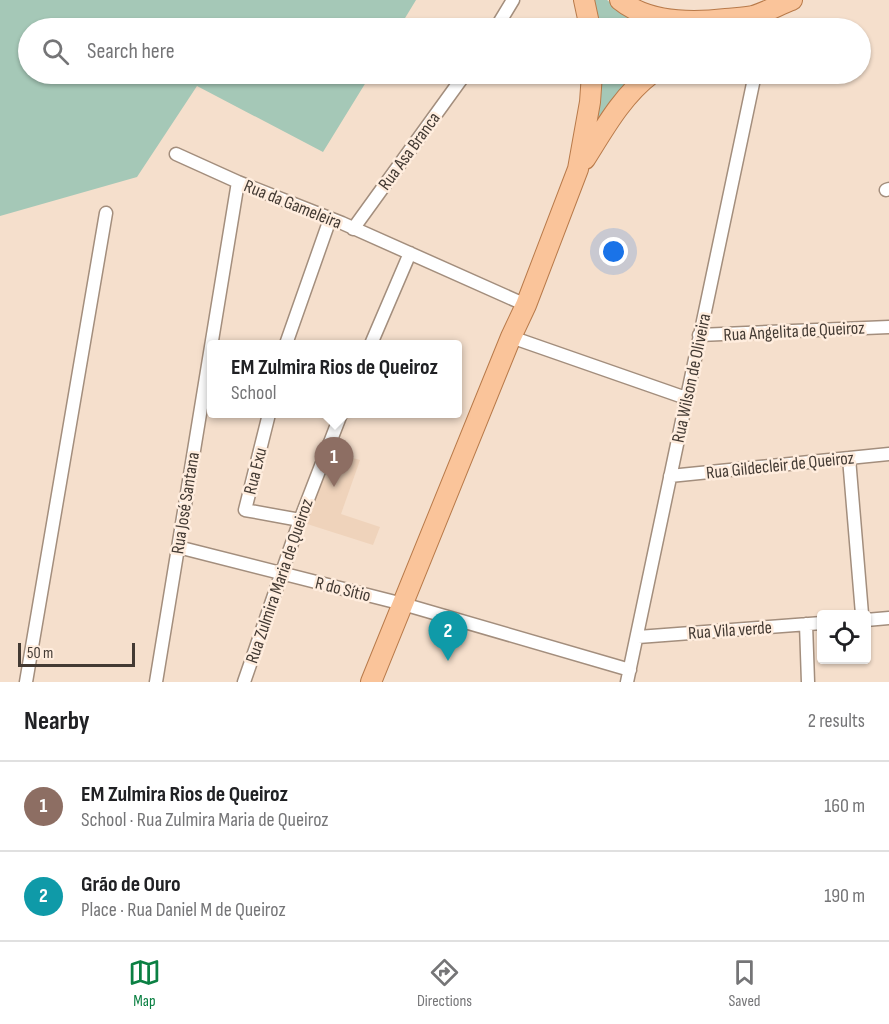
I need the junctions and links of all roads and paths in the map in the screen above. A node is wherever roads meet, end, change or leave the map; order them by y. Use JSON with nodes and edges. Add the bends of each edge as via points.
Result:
{"nodes":[{"id":1,"x":513,"y":0,"type":"edge"},
{"id":2,"x":584,"y":0,"type":"edge"},
{"id":3,"x":620,"y":0,"type":"edge"},
{"id":4,"x":792,"y":0,"type":"edge"},
{"id":5,"x":502,"y":18,"type":"edge"},
{"id":6,"x":588,"y":18,"type":"edge"},
{"id":7,"x":667,"y":18,"type":"edge"},
{"id":8,"x":762,"y":18,"type":"edge"},
{"id":9,"x":458,"y":84,"type":"edge"},
{"id":10,"x":591,"y":84,"type":"edge"},
{"id":11,"x":640,"y":84,"type":"edge"},
{"id":12,"x":753,"y":84,"type":"edge"},
{"id":13,"x":176,"y":154,"type":"dead end"},
{"id":14,"x":578,"y":169,"type":"junction"},
{"id":15,"x":238,"y":182,"type":"junction"},
{"id":16,"x":106,"y":213,"type":"dead end"},
{"id":17,"x":330,"y":219,"type":"junction"},
{"id":18,"x":353,"y":229,"type":"junction"},
{"id":19,"x":410,"y":254,"type":"junction"},
{"id":20,"x":526,"y":305,"type":"junction"},
{"id":21,"x":889,"y":327,"type":"edge"},
{"id":22,"x":699,"y":335,"type":"junction"},
{"id":23,"x":511,"y":336,"type":"junction"},
{"id":24,"x":212,"y":340,"type":"edge"},
{"id":25,"x":288,"y":340,"type":"edge"},
{"id":26,"x":373,"y":340,"type":"edge"},
{"id":27,"x":207,"y":371,"type":"edge"},
{"id":28,"x":686,"y":398,"type":"junction"},
{"id":29,"x":268,"y":418,"type":"edge"},
{"id":30,"x":340,"y":418,"type":"edge"},
{"id":31,"x":889,"y":454,"type":"edge"},
{"id":32,"x":849,"y":458,"type":"junction"},
{"id":33,"x":670,"y":476,"type":"junction"},
{"id":34,"x":300,"y":520,"type":"junction"},
{"id":35,"x":178,"y":547,"type":"junction"},
{"id":36,"x":282,"y":573,"type":"junction"},
{"id":37,"x":403,"y":604,"type":"junction"},
{"id":38,"x":862,"y":610,"type":"edge"},
{"id":39,"x":889,"y":618,"type":"edge"},
{"id":40,"x":871,"y":620,"type":"edge"},
{"id":41,"x":817,"y":623,"type":"edge"},
{"id":42,"x":806,"y":624,"type":"junction"},
{"id":43,"x":638,"y":637,"type":"junction"},
{"id":44,"x":628,"y":676,"type":"edge"},
{"id":45,"x":26,"y":682,"type":"edge"},
{"id":46,"x":156,"y":682,"type":"edge"},
{"id":47,"x":244,"y":682,"type":"edge"},
{"id":48,"x":371,"y":682,"type":"edge"},
{"id":49,"x":808,"y":682,"type":"edge"}],
"edges":[{"from":1,"to":5,"type":"street"},
{"from":2,"to":6,"type":"main road"},
{"from":3,"to":7,"type":"main road","via":[[643,13]]},
{"from":4,"to":8,"type":"main road"},
{"from":9,"to":18,"type":"street","name":"Rua Asa Branca"},
{"from":10,"to":14,"type":"main road"},
{"from":11,"to":14,"type":"main road","via":[[615,112]]},
{"from":12,"to":22,"type":"street","name":"Rua Wilson de Oliveira"},
{"from":13,"to":15,"type":"street","name":"Rua da Gameleira"},
{"from":14,"to":20,"type":"main road"},
{"from":15,"to":17,"type":"street","name":"Rua da Gameleira"},
{"from":15,"to":24,"type":"street","name":"Rua José Santana"},
{"from":16,"to":45,"type":"street"},
{"from":17,"to":18,"type":"street","name":"Rua da Gameleira"},
{"from":17,"to":25,"type":"street"},
{"from":18,"to":19,"type":"street","name":"Rua da Gameleira"},
{"from":19,"to":20,"type":"street","name":"Rua da Gameleira"},
{"from":19,"to":26,"type":"street"},
{"from":20,"to":23,"type":"main road"},
{"from":21,"to":22,"type":"street","name":"Rua Angelita de Queiroz"},
{"from":22,"to":28,"type":"street","name":"Rua Wilson de Oliveira"},
{"from":23,"to":28,"type":"street"},
{"from":23,"to":37,"type":"main road"},
{"from":27,"to":35,"type":"street","name":"Rua José Santana"},
{"from":28,"to":33,"type":"street","name":"Rua Wilson de Oliveira"},
{"from":29,"to":34,"type":"street","name":"Rua Exu","via":[[245,510]]},
{"from":30,"to":34,"type":"street","name":"Rua Zulmira Maria de Queiroz"},
{"from":31,"to":32,"type":"street","name":"Rua Gildecleir de Queiroz"},
{"from":32,"to":33,"type":"street","name":"Rua Gildecleir de Queiroz"},
{"from":32,"to":38,"type":"street"},
{"from":33,"to":43,"type":"street","name":"Rua Wilson de Oliveira"},
{"from":34,"to":36,"type":"street","name":"Rua Zulmira Maria de Queiroz"},
{"from":35,"to":36,"type":"street","name":"R do Sítio"},
{"from":35,"to":46,"type":"street","name":"Rua José Santana"},
{"from":36,"to":37,"type":"street","name":"R do Sítio"},
{"from":36,"to":47,"type":"street","name":"Rua Zulmira Maria de Queiroz"},
{"from":37,"to":44,"type":"street","name":"R do Sítio"},
{"from":37,"to":48,"type":"main road"},
{"from":39,"to":40,"type":"street"},
{"from":41,"to":42,"type":"street","name":"Rua Vila verde"},
{"from":42,"to":43,"type":"street","name":"Rua Vila verde"},
{"from":42,"to":49,"type":"street"},
{"from":43,"to":44,"type":"street","name":"Rua Wilson de Oliveira"}]}
